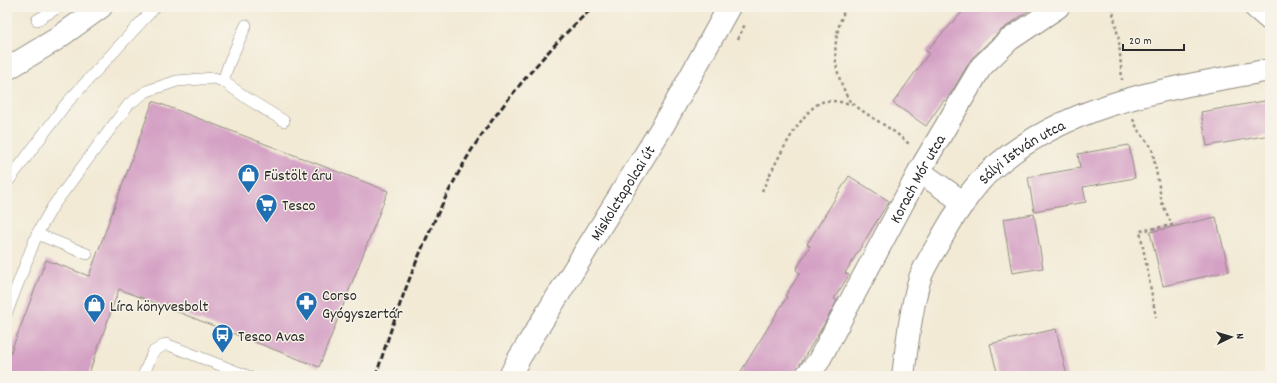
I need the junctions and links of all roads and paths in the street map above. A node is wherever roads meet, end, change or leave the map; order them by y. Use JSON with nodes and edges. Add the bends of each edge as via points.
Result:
{"nodes":[{"id":1,"x":59,"y":7,"type":"edge"},
{"id":2,"x":101,"y":7,"type":"edge"},
{"id":3,"x":154,"y":7,"type":"edge"},
{"id":4,"x":729,"y":7,"type":"edge"},
{"id":5,"x":846,"y":7,"type":"edge"},
{"id":6,"x":1058,"y":7,"type":"edge"},
{"id":7,"x":1112,"y":7,"type":"edge"},
{"id":8,"x":1255,"y":7,"type":"edge"},
{"id":9,"x":37,"y":20,"type":"dead end"},
{"id":10,"x":1270,"y":20,"type":"edge"},
{"id":11,"x":246,"y":25,"type":"dead end"},
{"id":12,"x":7,"y":69,"type":"edge"},
{"id":13,"x":1270,"y":70,"type":"edge"},
{"id":14,"x":224,"y":81,"type":"junction"},
{"id":15,"x":1124,"y":100,"type":"junction"},
{"id":16,"x":854,"y":104,"type":"junction"},
{"id":17,"x":284,"y":121,"type":"dead end"},
{"id":18,"x":921,"y":167,"type":"junction"},
{"id":19,"x":7,"y":183,"type":"edge"},
{"id":20,"x":762,"y":191,"type":"dead end"},
{"id":21,"x":964,"y":203,"type":"junction"},
{"id":22,"x":38,"y":234,"type":"junction"},
{"id":23,"x":87,"y":254,"type":"dead end"},
{"id":24,"x":7,"y":312,"type":"edge"},
{"id":25,"x":1156,"y":317,"type":"dead end"},
{"id":26,"x":143,"y":376,"type":"edge"},
{"id":27,"x":248,"y":376,"type":"edge"},
{"id":28,"x":510,"y":376,"type":"edge"},
{"id":29,"x":806,"y":376,"type":"edge"},
{"id":30,"x":903,"y":376,"type":"edge"}],
"edges":[{"from":1,"to":9,"type":"lane"},
{"from":2,"to":12,"type":"street","via":[[55,40]]},
{"from":3,"to":19,"type":"lane","via":[[65,105]]},
{"from":4,"to":28,"type":"street","name":"Miskolctapolcai út","via":[[664,124]]},
{"from":5,"to":16,"type":"path","via":[[840,20],[834,55],[838,77],[849,100]]},
{"from":6,"to":18,"type":"street","name":"Korach Mór utca","via":[[1009,40],[981,67]]},
{"from":7,"to":15,"type":"path","via":[[1119,41]]},
{"from":8,"to":10,"type":"street"},
{"from":11,"to":14,"type":"lane","via":[[231,57]]},
{"from":13,"to":15,"type":"street","name":"Sályi István utca","via":[[1143,94]]},
{"from":14,"to":17,"type":"lane"},
{"from":14,"to":22,"type":"lane","via":[[214,78],[176,81],[147,91],[129,104],[53,206]]},
{"from":15,"to":21,"type":"street","name":"Sályi István utca","via":[[1086,112],[1028,142],[991,170]]},
{"from":15,"to":25,"type":"path","via":[[1138,130],[1152,148],[1162,204],[1172,225],[1140,231]]},
{"from":16,"to":18,"type":"path","via":[[898,133]]},
{"from":16,"to":20,"type":"path","via":[[823,102],[811,109],[780,152]]},
{"from":18,"to":21,"type":"street"},
{"from":18,"to":29,"type":"street","name":"Korach Mór utca","via":[[818,362]]},
{"from":21,"to":30,"type":"street","name":"Sályi István utca","via":[[953,216],[920,277]]},
{"from":22,"to":23,"type":"lane"},
{"from":22,"to":24,"type":"lane"},
{"from":26,"to":27,"type":"lane","via":[[153,352],[166,344]]}]}
